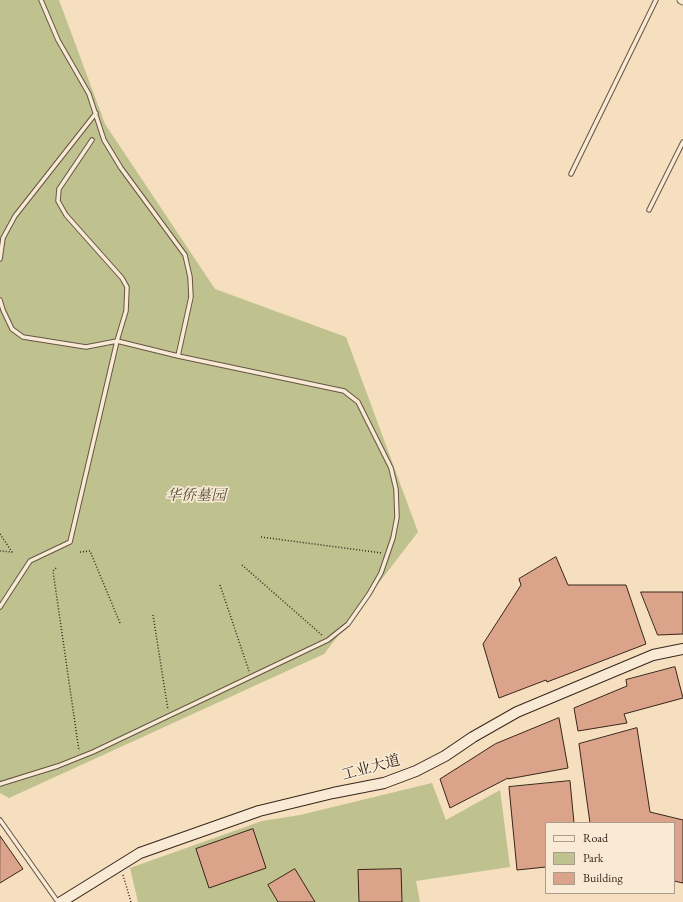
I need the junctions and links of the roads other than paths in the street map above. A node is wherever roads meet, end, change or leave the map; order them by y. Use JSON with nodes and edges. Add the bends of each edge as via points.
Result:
{"nodes":[{"id":1,"x":41,"y":0,"type":"edge"},
{"id":2,"x":656,"y":0,"type":"edge"},
{"id":3,"x":96,"y":113,"type":"junction"},
{"id":4,"x":92,"y":140,"type":"dead end"},
{"id":5,"x":683,"y":142,"type":"edge"},
{"id":6,"x":571,"y":174,"type":"dead end"},
{"id":7,"x":648,"y":210,"type":"dead end"},
{"id":8,"x":0,"y":259,"type":"edge"},
{"id":9,"x":0,"y":300,"type":"edge"},
{"id":10,"x":117,"y":341,"type":"junction"},
{"id":11,"x":178,"y":356,"type":"junction"},
{"id":12,"x":0,"y":607,"type":"edge"},
{"id":13,"x":683,"y":649,"type":"edge"},
{"id":14,"x":0,"y":784,"type":"edge"},
{"id":15,"x":0,"y":820,"type":"edge"},
{"id":16,"x":60,"y":902,"type":"edge"}],
"edges":[{"from":1,"to":3,"type":"lane","via":[[58,40],[89,94]]},
{"from":2,"to":6,"type":"lane"},
{"from":3,"to":8,"type":"lane","via":[[15,216],[3,238]]},
{"from":3,"to":11,"type":"lane","via":[[104,140],[121,168],[185,255],[191,297]]},
{"from":4,"to":10,"type":"lane","via":[[59,189],[58,201],[66,215],[122,278],[127,287],[126,311]]},
{"from":5,"to":7,"type":"lane"},
{"from":9,"to":10,"type":"lane","via":[[12,329],[23,337],[86,347]]},
{"from":10,"to":11,"type":"lane"},
{"from":10,"to":12,"type":"lane","via":[[70,542],[30,562]]},
{"from":11,"to":14,"type":"lane","via":[[344,391],[358,402],[392,468],[396,488],[397,517],[381,573],[348,624],[328,640],[93,752]]},
{"from":13,"to":16,"type":"street","name":"工业大道","via":[[653,655],[517,712],[416,771],[384,783],[259,811],[140,853]]},
{"from":15,"to":16,"type":"lane"}]}
